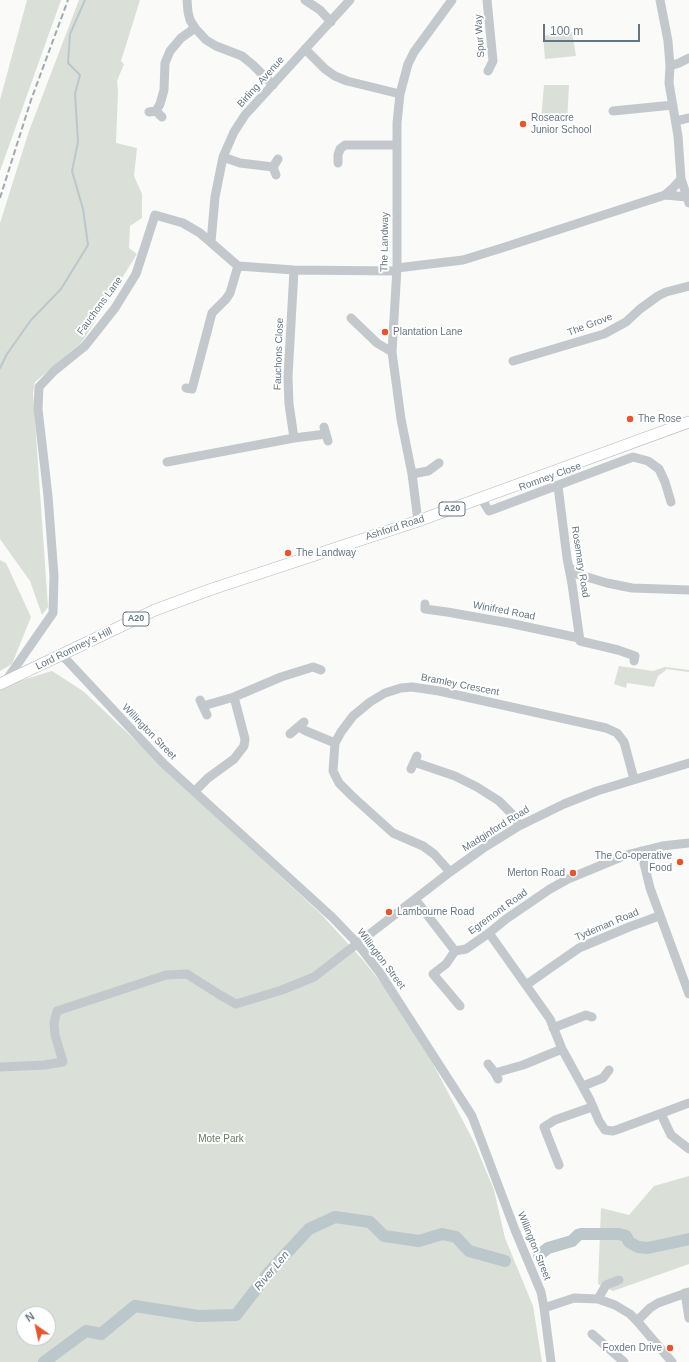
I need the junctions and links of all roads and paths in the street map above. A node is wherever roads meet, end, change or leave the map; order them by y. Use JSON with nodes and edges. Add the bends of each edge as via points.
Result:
{"nodes":[{"id":1,"x":188,"y":0,"type":"edge"},
{"id":2,"x":304,"y":0,"type":"edge"},
{"id":3,"x":350,"y":0,"type":"edge"},
{"id":4,"x":452,"y":0,"type":"edge"},
{"id":5,"x":487,"y":0,"type":"edge"},
{"id":6,"x":660,"y":0,"type":"edge"},
{"id":7,"x":331,"y":22,"type":"junction"},
{"id":8,"x":195,"y":28,"type":"junction"},
{"id":9,"x":305,"y":49,"type":"junction"},
{"id":10,"x":689,"y":58,"type":"edge"},
{"id":11,"x":670,"y":66,"type":"junction"},
{"id":12,"x":488,"y":71,"type":"dead end"},
{"id":13,"x":273,"y":85,"type":"junction"},
{"id":14,"x":400,"y":94,"type":"junction"},
{"id":15,"x":673,"y":105,"type":"junction"},
{"id":16,"x":613,"y":111,"type":"dead end"},
{"id":17,"x":156,"y":113,"type":"dead end"},
{"id":18,"x":689,"y":118,"type":"edge"},
{"id":19,"x":676,"y":121,"type":"junction"},
{"id":20,"x":397,"y":145,"type":"junction"},
{"id":21,"x":223,"y":157,"type":"junction"},
{"id":22,"x":338,"y":163,"type":"dead end"},
{"id":23,"x":275,"y":167,"type":"dead end"},
{"id":24,"x":681,"y":179,"type":"junction"},
{"id":25,"x":665,"y":195,"type":"junction"},
{"id":26,"x":688,"y":200,"type":"edge"},
{"id":27,"x":211,"y":242,"type":"junction"},
{"id":28,"x":238,"y":266,"type":"junction"},
{"id":29,"x":396,"y":269,"type":"junction"},
{"id":30,"x":294,"y":270,"type":"junction"},
{"id":31,"x":689,"y":286,"type":"edge"},
{"id":32,"x":351,"y":318,"type":"dead end"},
{"id":33,"x":392,"y":352,"type":"junction"},
{"id":34,"x":513,"y":361,"type":"dead end"},
{"id":35,"x":186,"y":388,"type":"dead end"},
{"id":36,"x":689,"y":422,"type":"edge"},
{"id":37,"x":326,"y":434,"type":"dead end"},
{"id":38,"x":294,"y":438,"type":"junction"},
{"id":39,"x":631,"y":443,"type":"junction"},
{"id":40,"x":633,"y":458,"type":"junction"},
{"id":41,"x":166,"y":461,"type":"dead end"},
{"id":42,"x":439,"y":463,"type":"dead end"},
{"id":43,"x":412,"y":474,"type":"junction"},
{"id":44,"x":558,"y":486,"type":"junction"},
{"id":45,"x":480,"y":498,"type":"junction"},
{"id":46,"x":671,"y":502,"type":"dead end"},
{"id":47,"x":418,"y":521,"type":"junction"},
{"id":48,"x":569,"y":567,"type":"junction"},
{"id":49,"x":212,"y":589,"type":"joint"},
{"id":50,"x":689,"y":590,"type":"edge"},
{"id":51,"x":425,"y":607,"type":"dead end"},
{"id":52,"x":580,"y":639,"type":"junction"},
{"id":53,"x":62,"y":655,"type":"junction"},
{"id":54,"x":634,"y":661,"type":"dead end"},
{"id":55,"x":321,"y":670,"type":"dead end"},
{"id":56,"x":2,"y":684,"type":"edge"},
{"id":57,"x":234,"y":697,"type":"junction"},
{"id":58,"x":203,"y":707,"type":"dead end"},
{"id":59,"x":290,"y":734,"type":"dead end"},
{"id":60,"x":335,"y":743,"type":"junction"},
{"id":61,"x":414,"y":762,"type":"dead end"},
{"id":62,"x":689,"y":763,"type":"edge"},
{"id":63,"x":634,"y":779,"type":"junction"},
{"id":64,"x":195,"y":791,"type":"junction"},
{"id":65,"x":519,"y":826,"type":"junction"},
{"id":66,"x":689,"y":843,"type":"edge"},
{"id":67,"x":641,"y":851,"type":"junction"},
{"id":68,"x":450,"y":872,"type":"junction"},
{"id":69,"x":416,"y":899,"type":"junction"},
{"id":70,"x":659,"y":916,"type":"junction"},
{"id":71,"x":489,"y":933,"type":"junction"},
{"id":72,"x":357,"y":943,"type":"junction"},
{"id":73,"x":455,"y":951,"type":"junction"},
{"id":74,"x":526,"y":985,"type":"junction"},
{"id":75,"x":689,"y":994,"type":"edge"},
{"id":76,"x":460,"y":1006,"type":"dead end"},
{"id":77,"x":592,"y":1017,"type":"dead end"},
{"id":78,"x":553,"y":1028,"type":"junction"},
{"id":79,"x":562,"y":1049,"type":"junction"},
{"id":80,"x":488,"y":1064,"type":"dead end"},
{"id":81,"x":0,"y":1067,"type":"edge"},
{"id":82,"x":609,"y":1070,"type":"dead end"},
{"id":83,"x":583,"y":1086,"type":"junction"},
{"id":84,"x":689,"y":1103,"type":"edge"},
{"id":85,"x":592,"y":1107,"type":"junction"},
{"id":86,"x":661,"y":1114,"type":"junction"},
{"id":87,"x":689,"y":1149,"type":"edge"},
{"id":88,"x":559,"y":1165,"type":"dead end"},
{"id":89,"x":619,"y":1280,"type":"dead end"},
{"id":90,"x":687,"y":1293,"type":"edge"},
{"id":91,"x":598,"y":1299,"type":"junction"},
{"id":92,"x":544,"y":1308,"type":"junction"},
{"id":93,"x":689,"y":1318,"type":"edge"},
{"id":94,"x":637,"y":1321,"type":"junction"},
{"id":95,"x":592,"y":1334,"type":"dead end"},
{"id":96,"x":551,"y":1362,"type":"edge"},
{"id":97,"x":624,"y":1362,"type":"edge"},
{"id":98,"x":672,"y":1362,"type":"edge"}],
"edges":[{"from":1,"to":8,"type":"street","via":[[190,20]]},
{"from":2,"to":7,"type":"street","via":[[320,10]]},
{"from":3,"to":7,"type":"street","name":"Birling Avenue"},
{"from":4,"to":14,"type":"street","name":"The Landway","via":[[414,52]]},
{"from":5,"to":12,"type":"street","name":"Spur Way","via":[[493,61]]},
{"from":6,"to":11,"type":"street"},
{"from":7,"to":9,"type":"street","name":"Birling Avenue"},
{"from":8,"to":13,"type":"street","via":[[216,46],[242,56]]},
{"from":8,"to":17,"type":"street","via":[[181,38],[170,51],[165,63],[164,90]]},
{"from":9,"to":13,"type":"street","name":"Birling Avenue"},
{"from":9,"to":14,"type":"street","via":[[325,69],[347,82]]},
{"from":10,"to":11,"type":"street"},
{"from":11,"to":15,"type":"street","via":[[669,83]]},
{"from":13,"to":21,"type":"street","name":"Birling Avenue","via":[[245,115]]},
{"from":14,"to":20,"type":"street","name":"The Landway"},
{"from":15,"to":16,"type":"street"},
{"from":15,"to":19,"type":"street"},
{"from":18,"to":19,"type":"street"},
{"from":19,"to":24,"type":"street"},
{"from":20,"to":22,"type":"street","via":[[345,145],[340,149]]},
{"from":20,"to":29,"type":"street","name":"The Landway"},
{"from":21,"to":23,"type":"street","via":[[240,163]]},
{"from":21,"to":27,"type":"street","name":"Birling Avenue"},
{"from":24,"to":25,"type":"street"},
{"from":24,"to":26,"type":"street"},
{"from":25,"to":26,"type":"street"},
{"from":25,"to":29,"type":"street","via":[[463,260]]},
{"from":27,"to":28,"type":"street","name":"Fauchons Lane"},
{"from":27,"to":56,"type":"street","name":"Fauchons Lane","via":[[183,223],[155,215],[136,274],[115,308],[85,346],[39,386],[38,409],[54,576],[53,613]]},
{"from":28,"to":30,"type":"street"},
{"from":28,"to":35,"type":"street","via":[[230,293],[212,313],[192,389]]},
{"from":29,"to":30,"type":"street"},
{"from":29,"to":33,"type":"street","name":"The Landway"},
{"from":30,"to":38,"type":"street","name":"Fauchons Close","via":[[288,378]]},
{"from":31,"to":34,"type":"street","name":"The Grove","via":[[658,296],[626,322],[604,334]]},
{"from":32,"to":33,"type":"street","via":[[376,343]]},
{"from":33,"to":43,"type":"street","name":"The Landway"},
{"from":36,"to":39,"type":"main road","name":"Ashford Road","number":"A20"},
{"from":37,"to":38,"type":"street"},
{"from":38,"to":41,"type":"street"},
{"from":39,"to":40,"type":"street"},
{"from":39,"to":45,"type":"main road","name":"Ashford Road","number":"A20"},
{"from":40,"to":44,"type":"street","name":"Romney Close"},
{"from":40,"to":46,"type":"street","via":[[648,461],[659,469],[671,491]]},
{"from":42,"to":43,"type":"street","via":[[428,471]]},
{"from":43,"to":47,"type":"street","name":"The Landway"},
{"from":44,"to":45,"type":"street","name":"Romney Close","via":[[489,511]]},
{"from":44,"to":48,"type":"street","name":"Rosemary Road"},
{"from":45,"to":47,"type":"main road","name":"Ashford Road","number":"A20"},
{"from":47,"to":49,"type":"main road","name":"Ashford Road","number":"A20"},
{"from":48,"to":50,"type":"street","via":[[577,574],[632,588]]},
{"from":48,"to":52,"type":"street","name":"Rosemary Road"},
{"from":49,"to":53,"type":"main road","name":"Lord Romney's Hill","number":"A20","via":[[155,610]]},
{"from":51,"to":52,"type":"street","name":"Winifred Road"},
{"from":52,"to":54,"type":"street","name":"Winifred Road","via":[[635,656]]},
{"from":53,"to":56,"type":"main road","name":"Lord Romney's Hill","number":"A20"},
{"from":53,"to":64,"type":"street","name":"Willington Street","via":[[154,754]]},
{"from":55,"to":57,"type":"street","via":[[313,667],[281,677]]},
{"from":57,"to":58,"type":"street"},
{"from":57,"to":64,"type":"street","via":[[245,739],[244,746],[234,759]]},
{"from":59,"to":60,"type":"street","via":[[302,724],[306,732]]},
{"from":60,"to":63,"type":"street","name":"Bramley Crescent","via":[[353,716],[370,702],[385,693],[412,687],[606,728],[617,733],[624,742]]},
{"from":60,"to":68,"type":"street","name":"Bramley Crescent","via":[[333,771],[339,783],[393,833],[423,846]]},
{"from":61,"to":65,"type":"street","via":[[455,776],[477,787],[513,814]]},
{"from":62,"to":63,"type":"street","name":"Madginford Road"},
{"from":63,"to":65,"type":"street","name":"Madginford Road","via":[[577,799]]},
{"from":64,"to":72,"type":"street","name":"Willington Street"},
{"from":65,"to":68,"type":"street","name":"Madginford Road"},
{"from":66,"to":67,"type":"street","name":"Egremont Road"},
{"from":67,"to":70,"type":"street"},
{"from":67,"to":71,"type":"street","name":"Egremont Road","via":[[568,879],[522,908]]},
{"from":68,"to":69,"type":"street","name":"Madginford Road"},
{"from":69,"to":72,"type":"street","name":"Madginford Road"},
{"from":69,"to":73,"type":"street"},
{"from":70,"to":74,"type":"street","name":"Tydeman Road","via":[[579,948]]},
{"from":70,"to":75,"type":"street"},
{"from":71,"to":73,"type":"street","name":"Egremont Road","via":[[466,949]]},
{"from":71,"to":74,"type":"street"},
{"from":72,"to":81,"type":"street","name":"Madginford Road","via":[[314,977],[236,1004],[187,974],[176,974],[166,975],[57,1011],[55,1035],[63,1062]]},
{"from":72,"to":92,"type":"street","name":"Willington Street","via":[[400,1002],[472,1116],[541,1292]]},
{"from":73,"to":76,"type":"street","via":[[446,964],[433,974]]},
{"from":74,"to":78,"type":"street","via":[[550,1019]]},
{"from":77,"to":78,"type":"street","via":[[586,1015]]},
{"from":78,"to":79,"type":"street"},
{"from":79,"to":80,"type":"street","via":[[497,1076]]},
{"from":79,"to":83,"type":"street"},
{"from":82,"to":83,"type":"street","via":[[603,1078]]},
{"from":83,"to":85,"type":"street"},
{"from":84,"to":86,"type":"street"},
{"from":85,"to":86,"type":"street","via":[[605,1130],[613,1131]]},
{"from":85,"to":88,"type":"street","via":[[555,1120],[544,1127]]},
{"from":86,"to":87,"type":"street","via":[[671,1135]]},
{"from":89,"to":91,"type":"street","via":[[606,1285]]},
{"from":90,"to":93,"type":"street"},
{"from":90,"to":94,"type":"street","via":[[650,1308]]},
{"from":91,"to":92,"type":"street","via":[[574,1298]]},
{"from":91,"to":94,"type":"street","via":[[615,1305]]},
{"from":92,"to":96,"type":"street","name":"Willington Street"},
{"from":94,"to":98,"type":"street"},
{"from":95,"to":97,"type":"street"}]}
